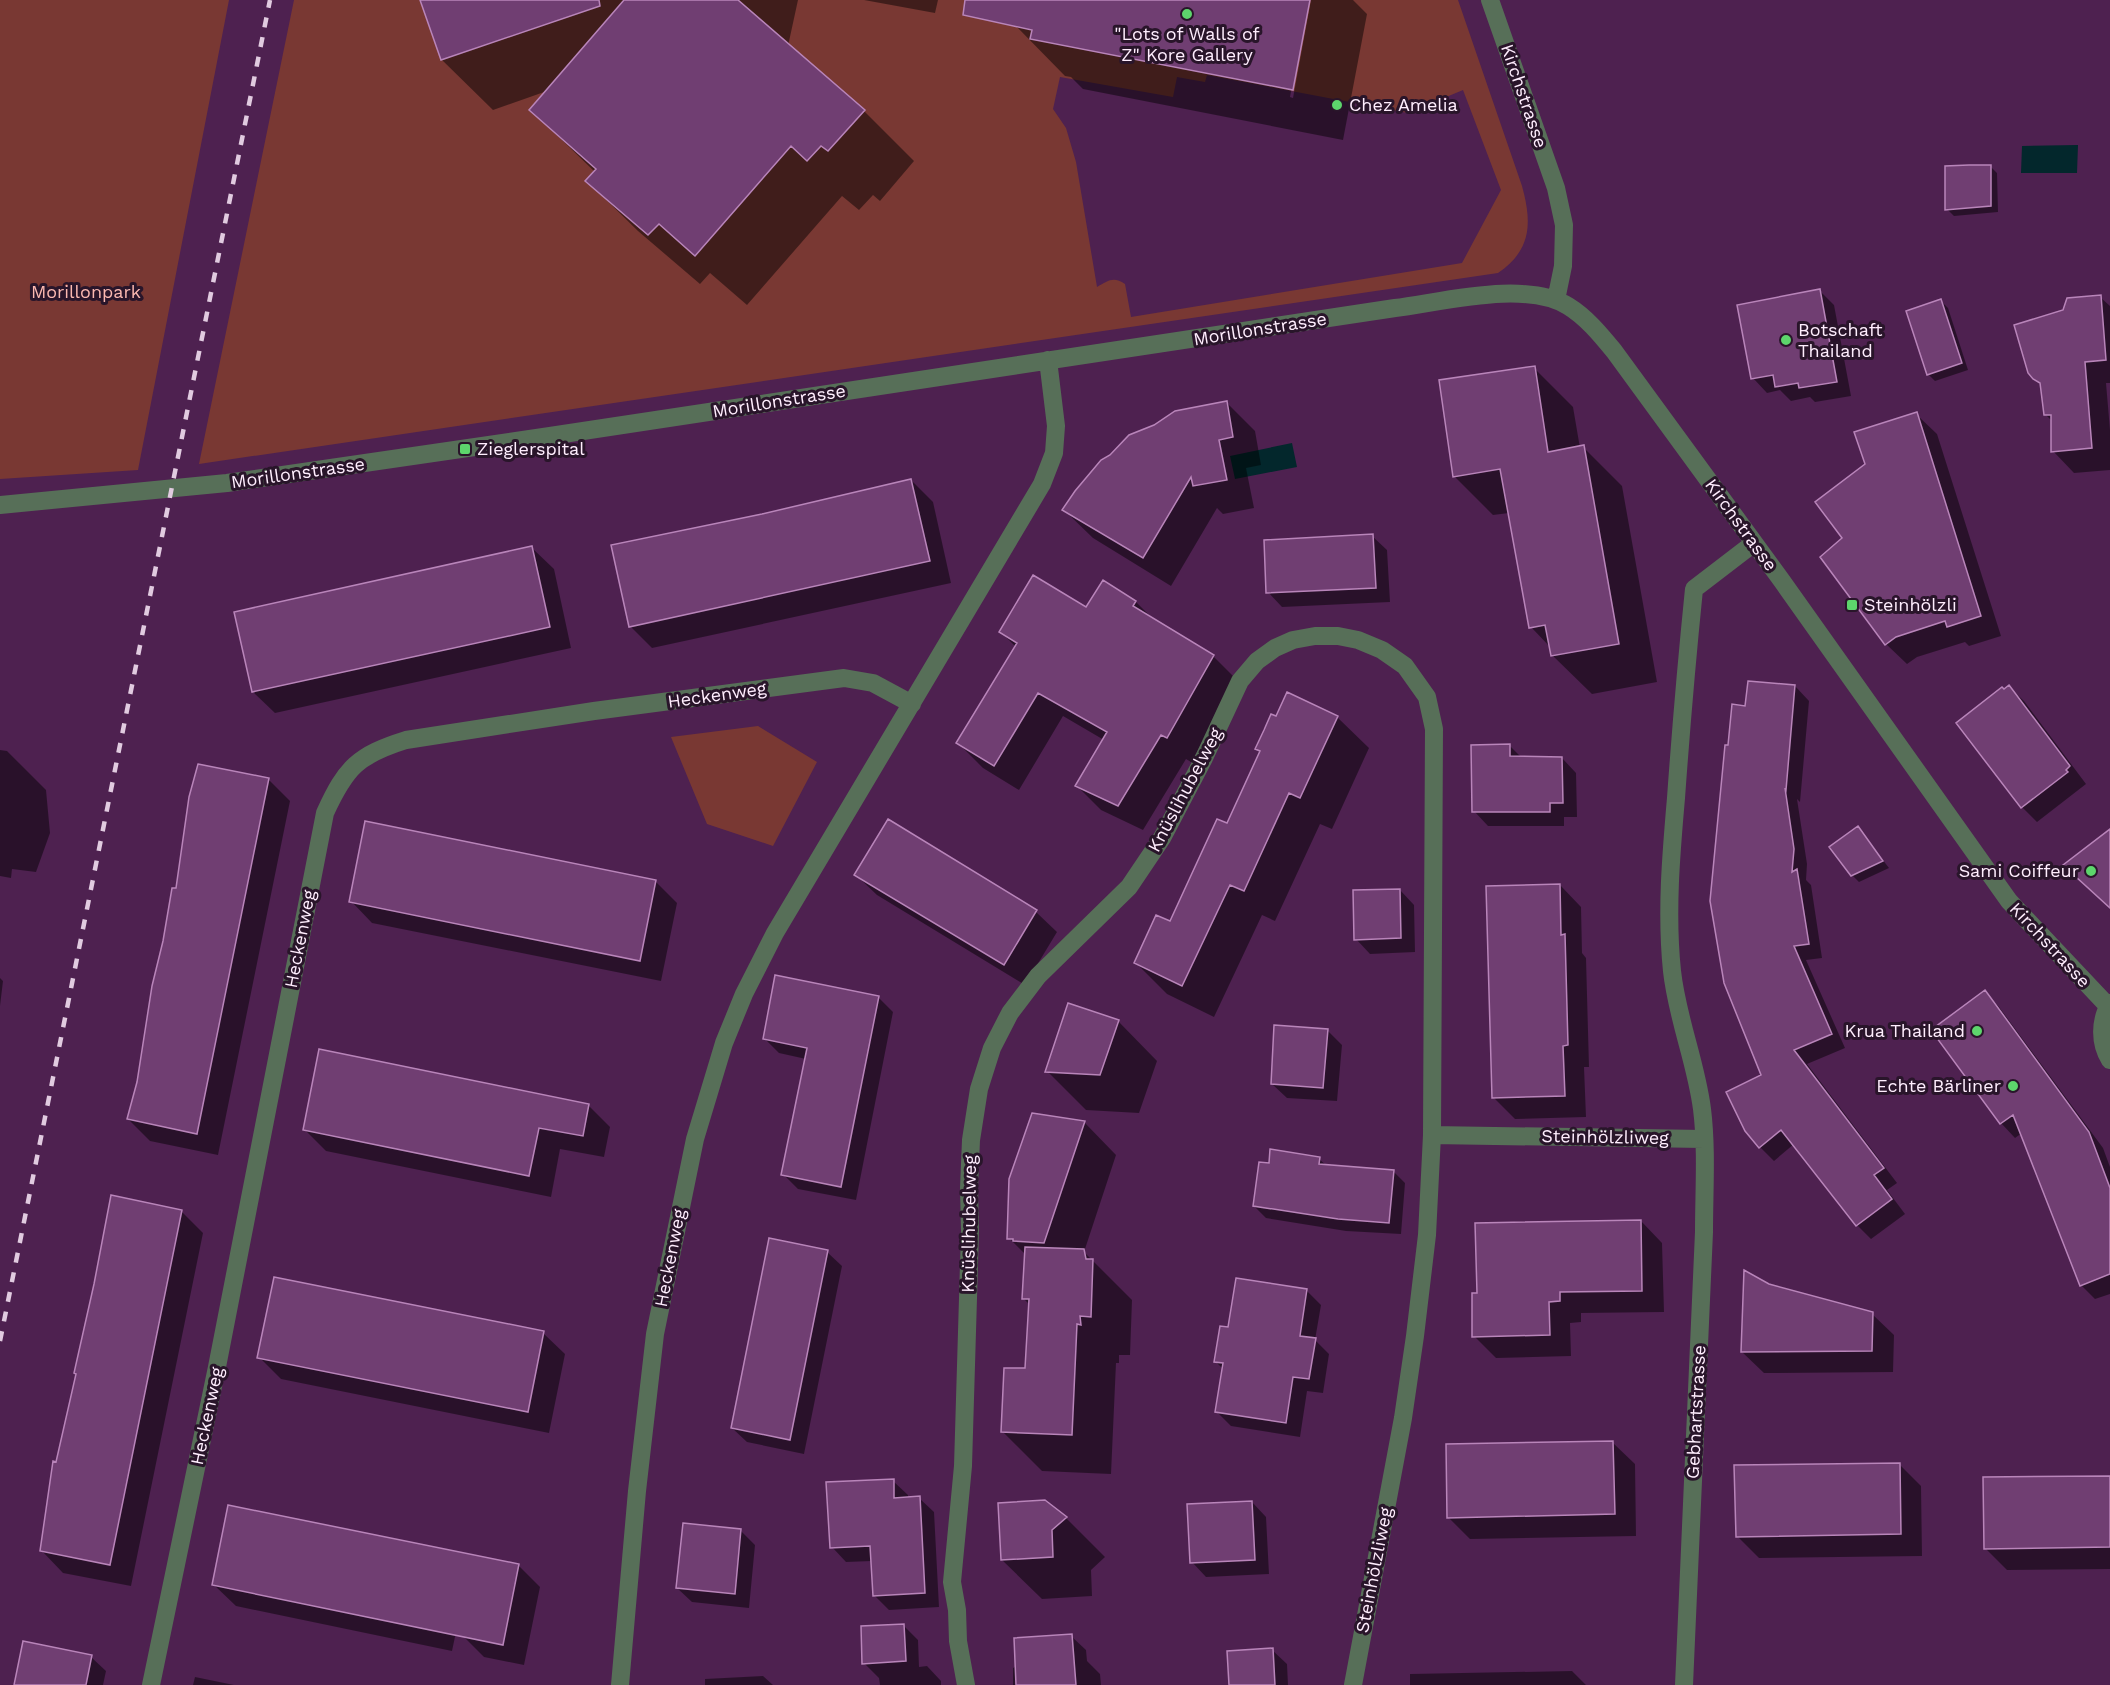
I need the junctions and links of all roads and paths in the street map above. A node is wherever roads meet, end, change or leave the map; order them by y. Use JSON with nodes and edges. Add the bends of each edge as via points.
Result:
{"nodes":[{"id":1,"x":1490,"y":0,"type":"edge"},
{"id":2,"x":1556,"y":300,"type":"junction"},
{"id":3,"x":1047,"y":360,"type":"junction"},
{"id":4,"x":0,"y":505,"type":"edge"},
{"id":5,"x":1754,"y":543,"type":"junction"},
{"id":6,"x":912,"y":704,"type":"junction"},
{"id":7,"x":2109,"y":1004,"type":"edge"},
{"id":8,"x":2110,"y":1060,"type":"edge"},
{"id":9,"x":1432,"y":1135,"type":"junction"},
{"id":10,"x":1704,"y":1138,"type":"junction"},
{"id":11,"x":151,"y":1685,"type":"edge"},
{"id":12,"x":620,"y":1685,"type":"edge"},
{"id":13,"x":966,"y":1685,"type":"edge"},
{"id":14,"x":1353,"y":1685,"type":"edge"},
{"id":15,"x":1684,"y":1685,"type":"edge"}],
"edges":[{"from":1,"to":2,"type":"street","name":"Kirchstrasse","via":[[1556,189],[1564,225],[1563,266]]},
{"from":2,"to":3,"type":"street","name":"Morillonstrasse","via":[[1508,292]]},
{"from":2,"to":5,"type":"street","name":"Kirchstrasse","via":[[1582,316],[1614,351]]},
{"from":3,"to":4,"type":"street","name":"Morillonstrasse","via":[[239,482]]},
{"from":3,"to":6,"type":"street","name":"Heckenweg","via":[[1056,426],[1054,453],[1046,474]]},
{"from":5,"to":7,"type":"street","name":"Kirchstrasse","via":[[2009,900]]},
{"from":5,"to":10,"type":"street","via":[[1694,589],[1683,698],[1671,857],[1670,932],[1677,1003],[1696,1077]]},
{"from":6,"to":11,"type":"street","name":"Heckenweg","via":[[873,683],[844,678],[594,711],[406,740],[378,749],[355,764],[338,785],[325,813]]},
{"from":6,"to":12,"type":"street","name":"Heckenweg","via":[[775,933],[744,993],[724,1043],[695,1139],[655,1334]]},
{"from":7,"to":8,"type":"street","name":"Kirchstrasse","via":[[2102,1039]]},
{"from":9,"to":10,"type":"street","name":"Steinhölzliweg"},
{"from":9,"to":13,"type":"street","name":"Knüslihubelweg","via":[[1434,729],[1427,697],[1405,666],[1382,650],[1338,636],[1293,640],[1257,661],[1240,681],[1162,838],[1129,886],[1038,976],[1010,1013],[992,1048],[979,1089],[971,1140],[963,1466],[952,1582]]},
{"from":9,"to":14,"type":"street","name":"Steinhölzliweg","via":[[1427,1235],[1415,1336]]},
{"from":10,"to":15,"type":"street","name":"Gebhartstrasse","via":[[1704,1232]]}]}
